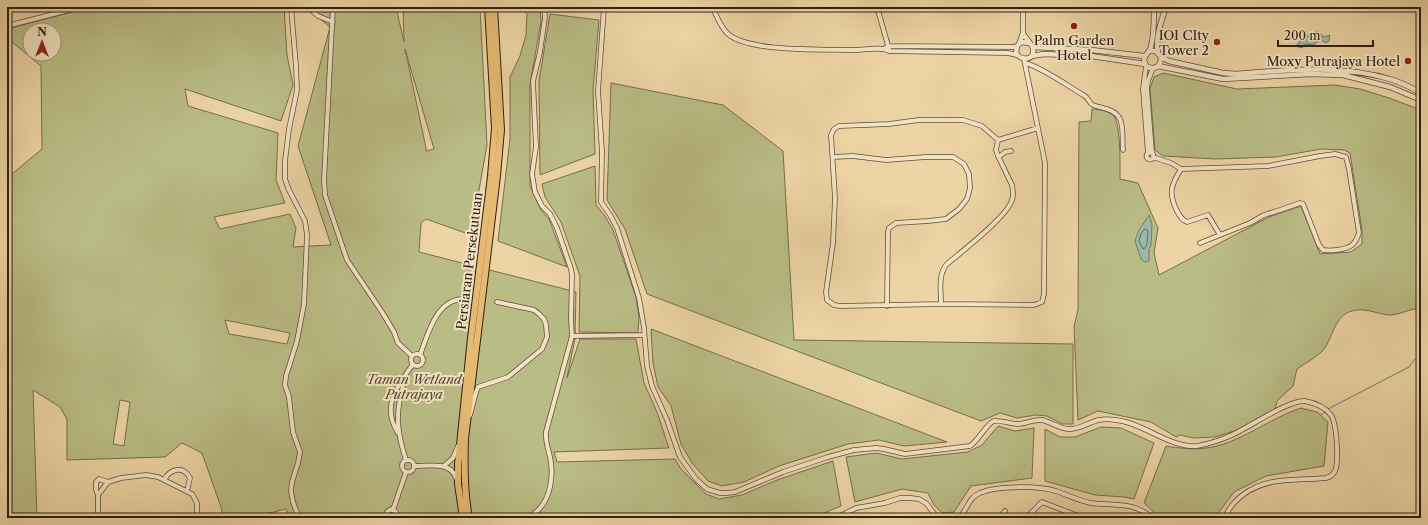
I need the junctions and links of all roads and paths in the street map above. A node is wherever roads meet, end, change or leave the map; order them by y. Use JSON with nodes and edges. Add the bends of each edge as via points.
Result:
{"nodes":[{"id":1,"x":81,"y":7,"type":"edge"},
{"id":2,"x":291,"y":7,"type":"edge"},
{"id":3,"x":308,"y":7,"type":"edge"},
{"id":4,"x":334,"y":7,"type":"edge"},
{"id":5,"x":488,"y":7,"type":"edge"},
{"id":6,"x":494,"y":7,"type":"edge"},
{"id":7,"x":544,"y":7,"type":"edge"},
{"id":8,"x":604,"y":7,"type":"edge"},
{"id":9,"x":712,"y":7,"type":"edge"},
{"id":10,"x":877,"y":7,"type":"edge"},
{"id":11,"x":1023,"y":7,"type":"edge"},
{"id":12,"x":1154,"y":7,"type":"edge"},
{"id":13,"x":1166,"y":7,"type":"edge"},
{"id":14,"x":333,"y":22,"type":"junction"},
{"id":15,"x":7,"y":26,"type":"edge"},
{"id":16,"x":1023,"y":33,"type":"junction"},
{"id":17,"x":1029,"y":43,"type":"junction"},
{"id":18,"x":1018,"y":46,"type":"junction"},
{"id":19,"x":1033,"y":47,"type":"junction"},
{"id":20,"x":888,"y":48,"type":"junction"},
{"id":21,"x":1149,"y":51,"type":"junction"},
{"id":22,"x":1017,"y":55,"type":"junction"},
{"id":23,"x":1159,"y":55,"type":"junction"},
{"id":24,"x":1032,"y":56,"type":"junction"},
{"id":25,"x":1144,"y":56,"type":"junction"},
{"id":26,"x":1025,"y":61,"type":"junction"},
{"id":27,"x":1145,"y":65,"type":"junction"},
{"id":28,"x":1156,"y":67,"type":"junction"},
{"id":29,"x":1421,"y":92,"type":"edge"},
{"id":30,"x":1421,"y":100,"type":"edge"},
{"id":31,"x":1038,"y":128,"type":"junction"},
{"id":32,"x":998,"y":140,"type":"junction"},
{"id":33,"x":1123,"y":150,"type":"dead end"},
{"id":34,"x":1011,"y":151,"type":"dead end"},
{"id":35,"x":1151,"y":155,"type":"junction"},
{"id":36,"x":833,"y":157,"type":"junction"},
{"id":37,"x":999,"y":157,"type":"junction"},
{"id":38,"x":1181,"y":170,"type":"junction"},
{"id":39,"x":1220,"y":235,"type":"junction"},
{"id":40,"x":1200,"y":243,"type":"dead end"},
{"id":41,"x":464,"y":299,"type":"tunnel mouth"},
{"id":42,"x":497,"y":302,"type":"tunnel mouth"},
{"id":43,"x":941,"y":304,"type":"junction"},
{"id":44,"x":887,"y":306,"type":"junction"},
{"id":45,"x":644,"y":335,"type":"junction"},
{"id":46,"x":572,"y":336,"type":"junction"},
{"id":47,"x":420,"y":355,"type":"junction"},
{"id":48,"x":412,"y":356,"type":"junction"},
{"id":49,"x":413,"y":364,"type":"junction"},
{"id":50,"x":406,"y":374,"type":"junction"},
{"id":51,"x":468,"y":420,"type":"junction"},
{"id":52,"x":399,"y":435,"type":"junction"},
{"id":53,"x":460,"y":442,"type":"junction"},
{"id":54,"x":406,"y":460,"type":"junction"},
{"id":55,"x":414,"y":466,"type":"junction"},
{"id":56,"x":444,"y":466,"type":"junction"},
{"id":57,"x":406,"y":472,"type":"junction"},
{"id":58,"x":164,"y":480,"type":"junction"},
{"id":59,"x":108,"y":482,"type":"junction"},
{"id":60,"x":458,"y":484,"type":"junction"},
{"id":61,"x":187,"y":491,"type":"junction"},
{"id":62,"x":98,"y":495,"type":"junction"},
{"id":63,"x":393,"y":510,"type":"junction"},
{"id":64,"x":1005,"y":511,"type":"dead end"},
{"id":65,"x":98,"y":518,"type":"edge"},
{"id":66,"x":197,"y":518,"type":"edge"},
{"id":67,"x":299,"y":518,"type":"edge"},
{"id":68,"x":388,"y":518,"type":"edge"},
{"id":69,"x":397,"y":518,"type":"edge"},
{"id":70,"x":463,"y":518,"type":"edge"},
{"id":71,"x":469,"y":518,"type":"edge"},
{"id":72,"x":528,"y":518,"type":"edge"},
{"id":73,"x":836,"y":518,"type":"edge"},
{"id":74,"x":937,"y":518,"type":"edge"},
{"id":75,"x":959,"y":518,"type":"edge"},
{"id":76,"x":998,"y":518,"type":"edge"},
{"id":77,"x":1026,"y":518,"type":"edge"},
{"id":78,"x":1088,"y":518,"type":"edge"},
{"id":79,"x":1152,"y":518,"type":"edge"},
{"id":80,"x":1225,"y":518,"type":"edge"}],
"edges":[{"from":1,"to":15,"type":"street"},
{"from":2,"to":67,"type":"street","via":[[297,90],[289,129],[285,179],[305,221],[307,234],[304,304],[285,385],[293,432],[300,452],[291,491]]},
{"from":3,"to":14,"type":"street","via":[[318,16]]},
{"from":4,"to":14,"type":"street"},
{"from":5,"to":53,"type":"main road","name":"Persiaran Persekutuan","via":[[495,128]]},
{"from":6,"to":51,"type":"main road","name":"Persiaran Persekutuan","via":[[502,130]]},
{"from":7,"to":46,"type":"street","via":[[540,52],[533,81],[536,146],[532,174],[536,192],[557,228],[571,268]]},
{"from":8,"to":45,"type":"street","via":[[598,91],[602,152],[601,202],[617,228],[639,298]]},
{"from":9,"to":20,"type":"street","via":[[728,34],[743,42],[785,49]]},
{"from":10,"to":20,"type":"street"},
{"from":11,"to":16,"type":"street"},
{"from":12,"to":21,"type":"street","via":[[1154,27]]},
{"from":13,"to":23,"type":"street","via":[[1158,33]]},
{"from":14,"to":48,"type":"street","via":[[325,195],[347,260],[382,312],[398,343]]},
{"from":16,"to":17,"type":"street"},
{"from":16,"to":18,"type":"street"},
{"from":17,"to":18,"type":"street","via":[[1022,42]]},
{"from":17,"to":19,"type":"street"},
{"from":18,"to":20,"type":"street"},
{"from":18,"to":22,"type":"street"},
{"from":19,"to":24,"type":"street"},
{"from":19,"to":25,"type":"street"},
{"from":20,"to":22,"type":"street"},
{"from":21,"to":23,"type":"street"},
{"from":21,"to":25,"type":"street"},
{"from":22,"to":26,"type":"street"},
{"from":23,"to":28,"type":"street","via":[[1161,62]]},
{"from":23,"to":29,"type":"street","via":[[1169,61],[1223,73],[1328,70],[1360,72],[1393,80]]},
{"from":24,"to":26,"type":"street"},
{"from":24,"to":27,"type":"street","via":[[1038,54],[1114,59]]},
{"from":25,"to":27,"type":"street"},
{"from":26,"to":31,"type":"street"},
{"from":26,"to":33,"type":"street","via":[[1087,98],[1095,106],[1115,112],[1120,119]]},
{"from":27,"to":28,"type":"street"},
{"from":27,"to":35,"type":"street","via":[[1143,89]]},
{"from":28,"to":30,"type":"street","via":[[1223,79],[1310,74],[1343,76],[1390,86]]},
{"from":28,"to":35,"type":"street","via":[[1148,80],[1147,88]]},
{"from":31,"to":32,"type":"street"},
{"from":31,"to":43,"type":"street","via":[[1045,163],[1042,302],[1034,305]]},
{"from":32,"to":36,"type":"street","via":[[982,126],[963,120],[919,120],[839,126],[831,135]]},
{"from":32,"to":37,"type":"street","via":[[996,150]]},
{"from":34,"to":37,"type":"street"},
{"from":35,"to":38,"type":"street"},
{"from":36,"to":44,"type":"street","via":[[835,203],[827,300],[840,306]]},
{"from":36,"to":44,"type":"street","via":[[853,156],[886,160],[954,157],[964,164],[969,174],[970,188],[966,199],[960,209],[946,219],[896,223],[889,228]]},
{"from":37,"to":43,"type":"street","via":[[1012,185],[1012,200],[992,226],[942,270]]},
{"from":38,"to":39,"type":"street","via":[[1171,193],[1178,214],[1187,222],[1208,215]]},
{"from":38,"to":39,"type":"street","via":[[1268,166],[1335,154],[1346,157],[1359,233],[1352,246],[1323,250],[1301,203],[1264,215]]},
{"from":39,"to":40,"type":"street"},
{"from":41,"to":47,"type":"street","via":[[453,300],[440,310]]},
{"from":42,"to":51,"type":"street","via":[[534,310],[544,320],[546,341],[542,349],[506,378],[478,387]]},
{"from":43,"to":44,"type":"street"},
{"from":45,"to":46,"type":"street"},
{"from":45,"to":80,"type":"street","via":[[650,381],[680,457],[701,485],[720,493],[735,492],[828,456],[854,450],[876,448],[905,454],[970,446],[978,440],[990,423],[995,421],[1018,424],[1040,420],[1069,429],[1098,420],[1117,420],[1146,428],[1174,443],[1188,446],[1231,436],[1300,401],[1326,409],[1336,427],[1337,462],[1332,475],[1326,478],[1277,480],[1260,485],[1235,501]]},
{"from":46,"to":72,"type":"street","via":[[546,432],[546,446],[551,462],[550,486],[541,507]]},
{"from":47,"to":48,"type":"street"},
{"from":47,"to":49,"type":"street","via":[[422,362],[418,366]]},
{"from":48,"to":49,"type":"street","via":[[410,361]]},
{"from":49,"to":50,"type":"street"},
{"from":50,"to":52,"type":"street","via":[[398,414]]},
{"from":50,"to":52,"type":"street","via":[[393,396],[391,407],[390,416]]},
{"from":51,"to":71,"type":"main road","name":"Persiaran Persekutuan","via":[[464,464]]},
{"from":52,"to":54,"type":"street"},
{"from":53,"to":56,"type":"street","via":[[453,458]]},
{"from":53,"to":60,"type":"main road","name":"Persiaran Persekutuan"},
{"from":54,"to":55,"type":"street","via":[[411,461]]},
{"from":54,"to":57,"type":"street","via":[[401,466]]},
{"from":55,"to":56,"type":"street"},
{"from":55,"to":57,"type":"street","via":[[411,471]]},
{"from":56,"to":60,"type":"street","via":[[454,473]]},
{"from":57,"to":63,"type":"street"},
{"from":58,"to":59,"type":"street","via":[[146,475]]},
{"from":58,"to":61,"type":"street"},
{"from":58,"to":61,"type":"street","via":[[170,472],[183,470],[190,478]]},
{"from":59,"to":62,"type":"street"},
{"from":59,"to":62,"type":"street","via":[[99,479],[96,482]]},
{"from":60,"to":70,"type":"main road","name":"Persiaran Persekutuan"},
{"from":61,"to":66,"type":"street","via":[[197,503]]},
{"from":62,"to":65,"type":"street"},
{"from":63,"to":68,"type":"street","via":[[388,510]]},
{"from":63,"to":69,"type":"street"},
{"from":64,"to":76,"type":"street"},
{"from":73,"to":74,"type":"street","via":[[856,508],[910,498],[919,499],[927,504]]},
{"from":75,"to":79,"type":"street","via":[[972,498],[982,492],[1003,488],[1038,487],[1092,503],[1133,506]]},
{"from":77,"to":78,"type":"street","via":[[1042,502]]}]}
